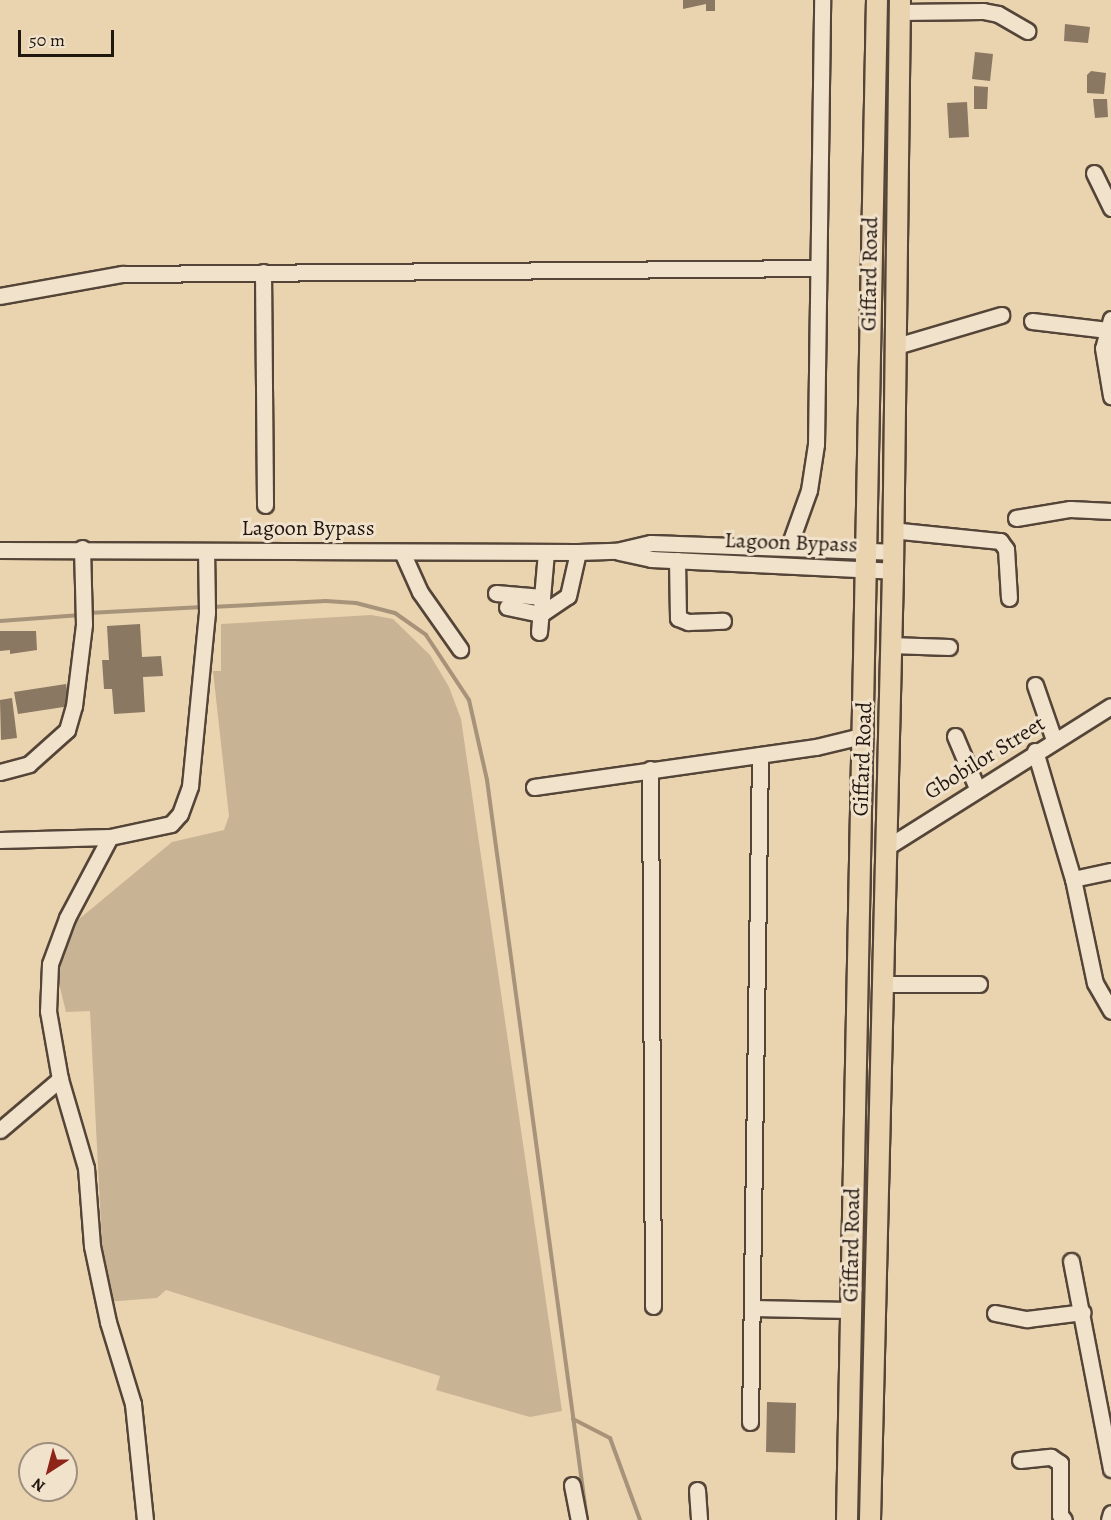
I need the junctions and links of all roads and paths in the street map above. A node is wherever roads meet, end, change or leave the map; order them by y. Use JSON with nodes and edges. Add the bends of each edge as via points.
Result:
{"nodes":[{"id":1,"x":822,"y":0,"type":"edge"},
{"id":2,"x":877,"y":0,"type":"edge"},
{"id":3,"x":900,"y":6,"type":"edge"},
{"id":4,"x":1027,"y":31,"type":"dead end"},
{"id":5,"x":1094,"y":173,"type":"dead end"},
{"id":6,"x":1111,"y":208,"type":"edge"},
{"id":7,"x":818,"y":268,"type":"junction"},
{"id":8,"x":262,"y":272,"type":"junction"},
{"id":9,"x":0,"y":296,"type":"edge"},
{"id":10,"x":1001,"y":315,"type":"dead end"},
{"id":11,"x":1032,"y":321,"type":"dead end"},
{"id":12,"x":1109,"y":325,"type":"edge"},
{"id":13,"x":893,"y":347,"type":"junction"},
{"id":14,"x":1111,"y":396,"type":"edge"},
{"id":15,"x":266,"y":506,"type":"dead end"},
{"id":16,"x":1111,"y":511,"type":"edge"},
{"id":17,"x":1016,"y":518,"type":"dead end"},
{"id":18,"x":891,"y":530,"type":"junction"},
{"id":19,"x":789,"y":546,"type":"junction"},
{"id":20,"x":82,"y":548,"type":"junction"},
{"id":21,"x":0,"y":550,"type":"edge"},
{"id":22,"x":206,"y":551,"type":"junction"},
{"id":23,"x":616,"y":551,"type":"junction"},
{"id":24,"x":402,"y":552,"type":"junction"},
{"id":25,"x":546,"y":552,"type":"junction"},
{"id":26,"x":578,"y":552,"type":"junction"},
{"id":27,"x":866,"y":559,"type":"junction"},
{"id":28,"x":677,"y":560,"type":"junction"},
{"id":29,"x":892,"y":562,"type":"junction"},
{"id":30,"x":496,"y":593,"type":"dead end"},
{"id":31,"x":542,"y":597,"type":"junction"},
{"id":32,"x":1009,"y":598,"type":"dead end"},
{"id":33,"x":507,"y":607,"type":"dead end"},
{"id":34,"x":541,"y":614,"type":"junction"},
{"id":35,"x":723,"y":621,"type":"dead end"},
{"id":36,"x":539,"y":632,"type":"dead end"},
{"id":37,"x":890,"y":645,"type":"junction"},
{"id":38,"x":949,"y":647,"type":"dead end"},
{"id":39,"x":460,"y":649,"type":"dead end"},
{"id":40,"x":1035,"y":685,"type":"dead end"},
{"id":41,"x":1111,"y":706,"type":"edge"},
{"id":42,"x":861,"y":736,"type":"junction"},
{"id":43,"x":956,"y":736,"type":"dead end"},
{"id":44,"x":1054,"y":740,"type":"junction"},
{"id":45,"x":1035,"y":751,"type":"junction"},
{"id":46,"x":760,"y":755,"type":"junction"},
{"id":47,"x":650,"y":769,"type":"junction"},
{"id":48,"x":0,"y":772,"type":"edge"},
{"id":49,"x":534,"y":787,"type":"dead end"},
{"id":50,"x":977,"y":788,"type":"junction"},
{"id":51,"x":110,"y":837,"type":"junction"},
{"id":52,"x":0,"y":840,"type":"edge"},
{"id":53,"x":884,"y":849,"type":"junction"},
{"id":54,"x":1111,"y":871,"type":"edge"},
{"id":55,"x":1073,"y":879,"type":"junction"},
{"id":56,"x":1111,"y":983,"type":"edge"},
{"id":57,"x":881,"y":984,"type":"junction"},
{"id":58,"x":979,"y":984,"type":"dead end"},
{"id":59,"x":1095,"y":984,"type":"junction"},
{"id":60,"x":1111,"y":1011,"type":"edge"},
{"id":61,"x":60,"y":1079,"type":"junction"},
{"id":62,"x":0,"y":1130,"type":"edge"},
{"id":63,"x":1071,"y":1261,"type":"dead end"},
{"id":64,"x":653,"y":1306,"type":"dead end"},
{"id":65,"x":752,"y":1308,"type":"junction"},
{"id":66,"x":849,"y":1310,"type":"junction"},
{"id":67,"x":1083,"y":1312,"type":"junction"},
{"id":68,"x":995,"y":1313,"type":"dead end"},
{"id":69,"x":750,"y":1422,"type":"dead end"},
{"id":70,"x":1020,"y":1460,"type":"dead end"},
{"id":71,"x":1111,"y":1469,"type":"edge"},
{"id":72,"x":572,"y":1485,"type":"dead end"},
{"id":73,"x":697,"y":1490,"type":"dead end"},
{"id":74,"x":1111,"y":1513,"type":"edge"},
{"id":75,"x":145,"y":1520,"type":"edge"},
{"id":76,"x":579,"y":1520,"type":"edge"},
{"id":77,"x":699,"y":1520,"type":"edge"},
{"id":78,"x":847,"y":1520,"type":"edge"},
{"id":79,"x":870,"y":1520,"type":"edge"},
{"id":80,"x":1064,"y":1520,"type":"edge"},
{"id":81,"x":1109,"y":1520,"type":"edge"}],
"edges":[{"from":1,"to":7,"type":"street"},
{"from":2,"to":27,"type":"main road","name":"Giffard Road"},
{"from":3,"to":4,"type":"street","via":[[983,11],[998,14]]},
{"from":3,"to":13,"type":"main road","name":"Giffard Road"},
{"from":5,"to":6,"type":"street"},
{"from":7,"to":8,"type":"street"},
{"from":7,"to":19,"type":"street","via":[[816,444],[809,490]]},
{"from":8,"to":9,"type":"street","via":[[122,274]]},
{"from":8,"to":15,"type":"street"},
{"from":10,"to":13,"type":"street"},
{"from":11,"to":12,"type":"street"},
{"from":12,"to":14,"type":"street","via":[[1103,348]]},
{"from":13,"to":18,"type":"main road","name":"Giffard Road"},
{"from":16,"to":17,"type":"street","via":[[1070,508]]},
{"from":18,"to":29,"type":"main road","name":"Giffard Road"},
{"from":18,"to":32,"type":"street","via":[[1000,541],[1006,549]]},
{"from":19,"to":23,"type":"street","name":"Lagoon Bypass","via":[[651,543]]},
{"from":19,"to":27,"type":"street","name":"Lagoon Bypass"},
{"from":20,"to":21,"type":"street","name":"Lagoon Bypass"},
{"from":20,"to":22,"type":"street","name":"Lagoon Bypass"},
{"from":20,"to":48,"type":"street","via":[[84,624],[74,706],[67,730],[29,764]]},
{"from":22,"to":24,"type":"street","name":"Lagoon Bypass"},
{"from":22,"to":51,"type":"street","via":[[207,606],[190,786],[180,814],[171,824]]},
{"from":23,"to":26,"type":"street","name":"Lagoon Bypass"},
{"from":23,"to":28,"type":"street","name":"Lagoon Bypass"},
{"from":24,"to":25,"type":"street","name":"Lagoon Bypass"},
{"from":24,"to":39,"type":"street","via":[[420,592]]},
{"from":25,"to":26,"type":"street","name":"Lagoon Bypass"},
{"from":25,"to":31,"type":"street"},
{"from":26,"to":34,"type":"street","via":[[568,596]]},
{"from":27,"to":28,"type":"street","name":"Lagoon Bypass"},
{"from":27,"to":29,"type":"street","name":"Lagoon Bypass"},
{"from":27,"to":42,"type":"main road","name":"Giffard Road"},
{"from":28,"to":35,"type":"street","via":[[678,618],[688,622]]},
{"from":29,"to":37,"type":"main road","name":"Giffard Road"},
{"from":30,"to":31,"type":"street"},
{"from":31,"to":34,"type":"street"},
{"from":33,"to":34,"type":"street"},
{"from":34,"to":36,"type":"street"},
{"from":37,"to":38,"type":"street"},
{"from":37,"to":53,"type":"main road","name":"Giffard Road"},
{"from":40,"to":44,"type":"street"},
{"from":41,"to":44,"type":"street","name":"Gbobilor Street"},
{"from":42,"to":46,"type":"street"},
{"from":42,"to":66,"type":"main road","name":"Giffard Road"},
{"from":43,"to":50,"type":"street"},
{"from":44,"to":45,"type":"street","name":"Gbobilor Street"},
{"from":45,"to":50,"type":"street","name":"Gbobilor Street"},
{"from":45,"to":55,"type":"street"},
{"from":46,"to":47,"type":"street"},
{"from":46,"to":65,"type":"street"},
{"from":47,"to":49,"type":"street"},
{"from":47,"to":64,"type":"street"},
{"from":50,"to":53,"type":"street","name":"Gbobilor Street"},
{"from":51,"to":52,"type":"street"},
{"from":51,"to":61,"type":"street","via":[[67,918],[50,964],[48,1011]]},
{"from":53,"to":57,"type":"main road","name":"Giffard Road"},
{"from":54,"to":55,"type":"street"},
{"from":55,"to":59,"type":"street"},
{"from":56,"to":59,"type":"street"},
{"from":57,"to":58,"type":"street"},
{"from":57,"to":79,"type":"main road","name":"Giffard Road"},
{"from":59,"to":60,"type":"street"},
{"from":61,"to":62,"type":"street"},
{"from":61,"to":75,"type":"street","via":[[86,1168],[92,1246],[108,1322],[133,1404]]},
{"from":63,"to":67,"type":"street"},
{"from":65,"to":66,"type":"street"},
{"from":65,"to":69,"type":"street"},
{"from":66,"to":78,"type":"main road","name":"Giffard Road"},
{"from":67,"to":68,"type":"street","via":[[1027,1319]]},
{"from":67,"to":71,"type":"street"},
{"from":70,"to":80,"type":"street","via":[[1051,1457],[1060,1463],[1060,1515]]},
{"from":72,"to":76,"type":"street"},
{"from":73,"to":77,"type":"street"},
{"from":74,"to":81,"type":"street"}]}
